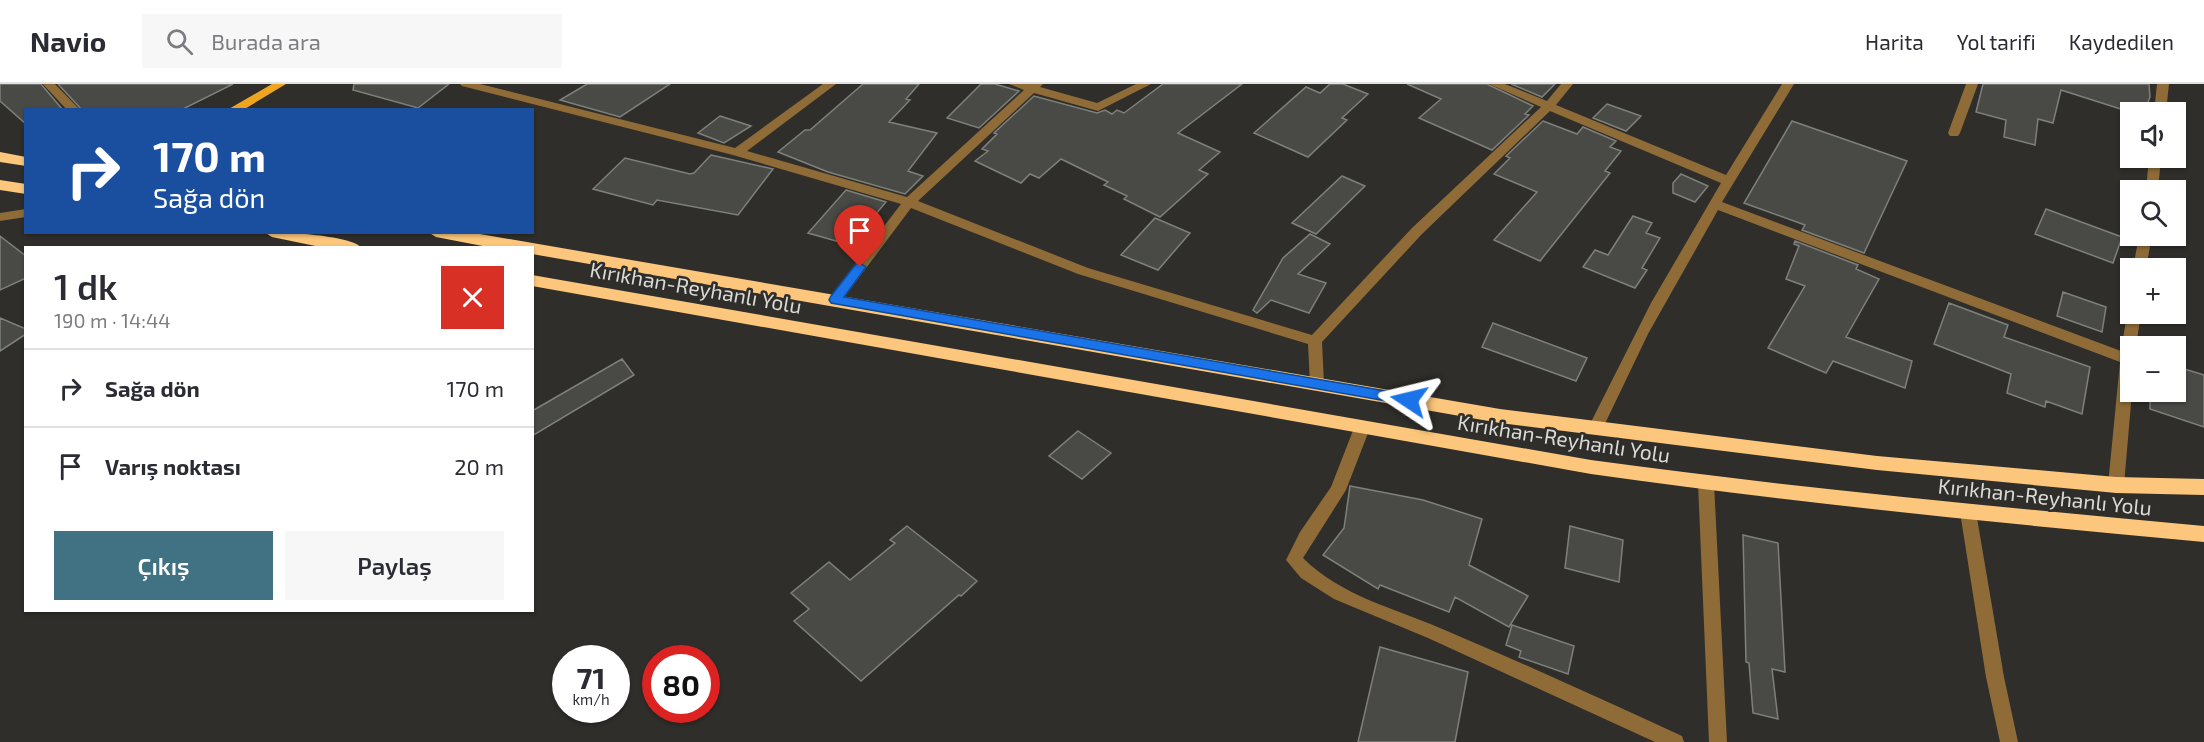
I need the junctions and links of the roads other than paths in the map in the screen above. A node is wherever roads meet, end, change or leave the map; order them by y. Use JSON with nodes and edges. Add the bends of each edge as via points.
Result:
{"nodes":[{"id":1,"x":49,"y":84,"type":"edge"},
{"id":2,"x":280,"y":84,"type":"edge"},
{"id":3,"x":466,"y":84,"type":"edge"},
{"id":4,"x":830,"y":84,"type":"edge"},
{"id":5,"x":1015,"y":84,"type":"edge"},
{"id":6,"x":1145,"y":84,"type":"edge"},
{"id":7,"x":1495,"y":84,"type":"edge"},
{"id":8,"x":1568,"y":84,"type":"edge"},
{"id":9,"x":1788,"y":84,"type":"edge"},
{"id":10,"x":1972,"y":84,"type":"edge"},
{"id":11,"x":2163,"y":84,"type":"edge"},
{"id":12,"x":1034,"y":86,"type":"edge"},
{"id":13,"x":2161,"y":102,"type":"edge"},
{"id":14,"x":1548,"y":107,"type":"junction"},
{"id":15,"x":72,"y":108,"type":"edge"},
{"id":16,"x":237,"y":108,"type":"edge"},
{"id":17,"x":1954,"y":133,"type":"dead end"},
{"id":18,"x":737,"y":152,"type":"junction"},
{"id":19,"x":0,"y":157,"type":"edge"},
{"id":20,"x":24,"y":162,"type":"edge"},
{"id":21,"x":1728,"y":181,"type":"junction"},
{"id":22,"x":0,"y":184,"type":"edge"},
{"id":23,"x":24,"y":189,"type":"edge"},
{"id":24,"x":909,"y":202,"type":"junction"},
{"id":25,"x":1715,"y":204,"type":"junction"},
{"id":26,"x":24,"y":213,"type":"edge"},
{"id":27,"x":0,"y":217,"type":"edge"},
{"id":28,"x":282,"y":234,"type":"edge"},
{"id":29,"x":447,"y":234,"type":"edge"},
{"id":30,"x":344,"y":246,"type":"edge"},
{"id":31,"x":514,"y":246,"type":"edge"},
{"id":32,"x":534,"y":249,"type":"edge"},
{"id":33,"x":534,"y":280,"type":"edge"},
{"id":34,"x":835,"y":300,"type":"junction"},
{"id":35,"x":1315,"y":341,"type":"junction"},
{"id":36,"x":2120,"y":356,"type":"edge"},
{"id":37,"x":1317,"y":384,"type":"junction"},
{"id":38,"x":2123,"y":402,"type":"edge"},
{"id":39,"x":1362,"y":428,"type":"junction"},
{"id":40,"x":1596,"y":428,"type":"junction"},
{"id":41,"x":1706,"y":483,"type":"junction"},
{"id":42,"x":2116,"y":485,"type":"junction"},
{"id":43,"x":2204,"y":487,"type":"edge"},
{"id":44,"x":1968,"y":512,"type":"junction"},
{"id":45,"x":2204,"y":534,"type":"edge"},
{"id":46,"x":1676,"y":742,"type":"edge"},
{"id":47,"x":1718,"y":742,"type":"edge"},
{"id":48,"x":2009,"y":742,"type":"edge"}],
"edges":[{"from":1,"to":15,"type":"street"},
{"from":2,"to":16,"type":"main road"},
{"from":3,"to":18,"type":"street"},
{"from":4,"to":18,"type":"street"},
{"from":5,"to":12,"type":"street"},
{"from":6,"to":12,"type":"street","via":[[1098,107]]},
{"from":7,"to":14,"type":"street"},
{"from":8,"to":14,"type":"street"},
{"from":9,"to":21,"type":"street"},
{"from":10,"to":17,"type":"street"},
{"from":11,"to":13,"type":"street"},
{"from":12,"to":24,"type":"street"},
{"from":14,"to":21,"type":"street"},
{"from":14,"to":35,"type":"street","via":[[1417,231]]},
{"from":18,"to":24,"type":"street"},
{"from":19,"to":20,"type":"highway"},
{"from":21,"to":25,"type":"street"},
{"from":22,"to":23,"type":"highway"},
{"from":24,"to":34,"type":"street"},
{"from":24,"to":35,"type":"street","via":[[1083,271]]},
{"from":25,"to":36,"type":"street"},
{"from":25,"to":40,"type":"street","via":[[1621,371]]},
{"from":26,"to":27,"type":"street"},
{"from":28,"to":30,"type":"highway"},
{"from":29,"to":31,"type":"highway"},
{"from":32,"to":34,"type":"highway","name":"Kırıkhan-Reyhanlı Yolu"},
{"from":33,"to":39,"type":"highway","name":"Kırıkhan-Reyhanlı Yolu"},
{"from":34,"to":37,"type":"highway","name":"Kırıkhan-Reyhanlı Yolu"},
{"from":35,"to":37,"type":"street"},
{"from":37,"to":40,"type":"highway","name":"Kırıkhan-Reyhanlı Yolu","via":[[1500,416]]},
{"from":38,"to":42,"type":"street"},
{"from":39,"to":41,"type":"highway","name":"Kırıkhan-Reyhanlı Yolu"},
{"from":39,"to":46,"type":"street","via":[[1338,490],[1294,560],[1305,574],[1355,601]]},
{"from":40,"to":42,"type":"highway","name":"Kırıkhan-Reyhanlı Yolu","via":[[1877,463]]},
{"from":41,"to":44,"type":"highway","name":"Kırıkhan-Reyhanlı Yolu"},
{"from":41,"to":47,"type":"street"},
{"from":42,"to":43,"type":"highway","name":"Kırıkhan-Reyhanlı Yolu"},
{"from":44,"to":45,"type":"highway","name":"Kırıkhan-Reyhanlı Yolu"},
{"from":44,"to":48,"type":"street"}]}
